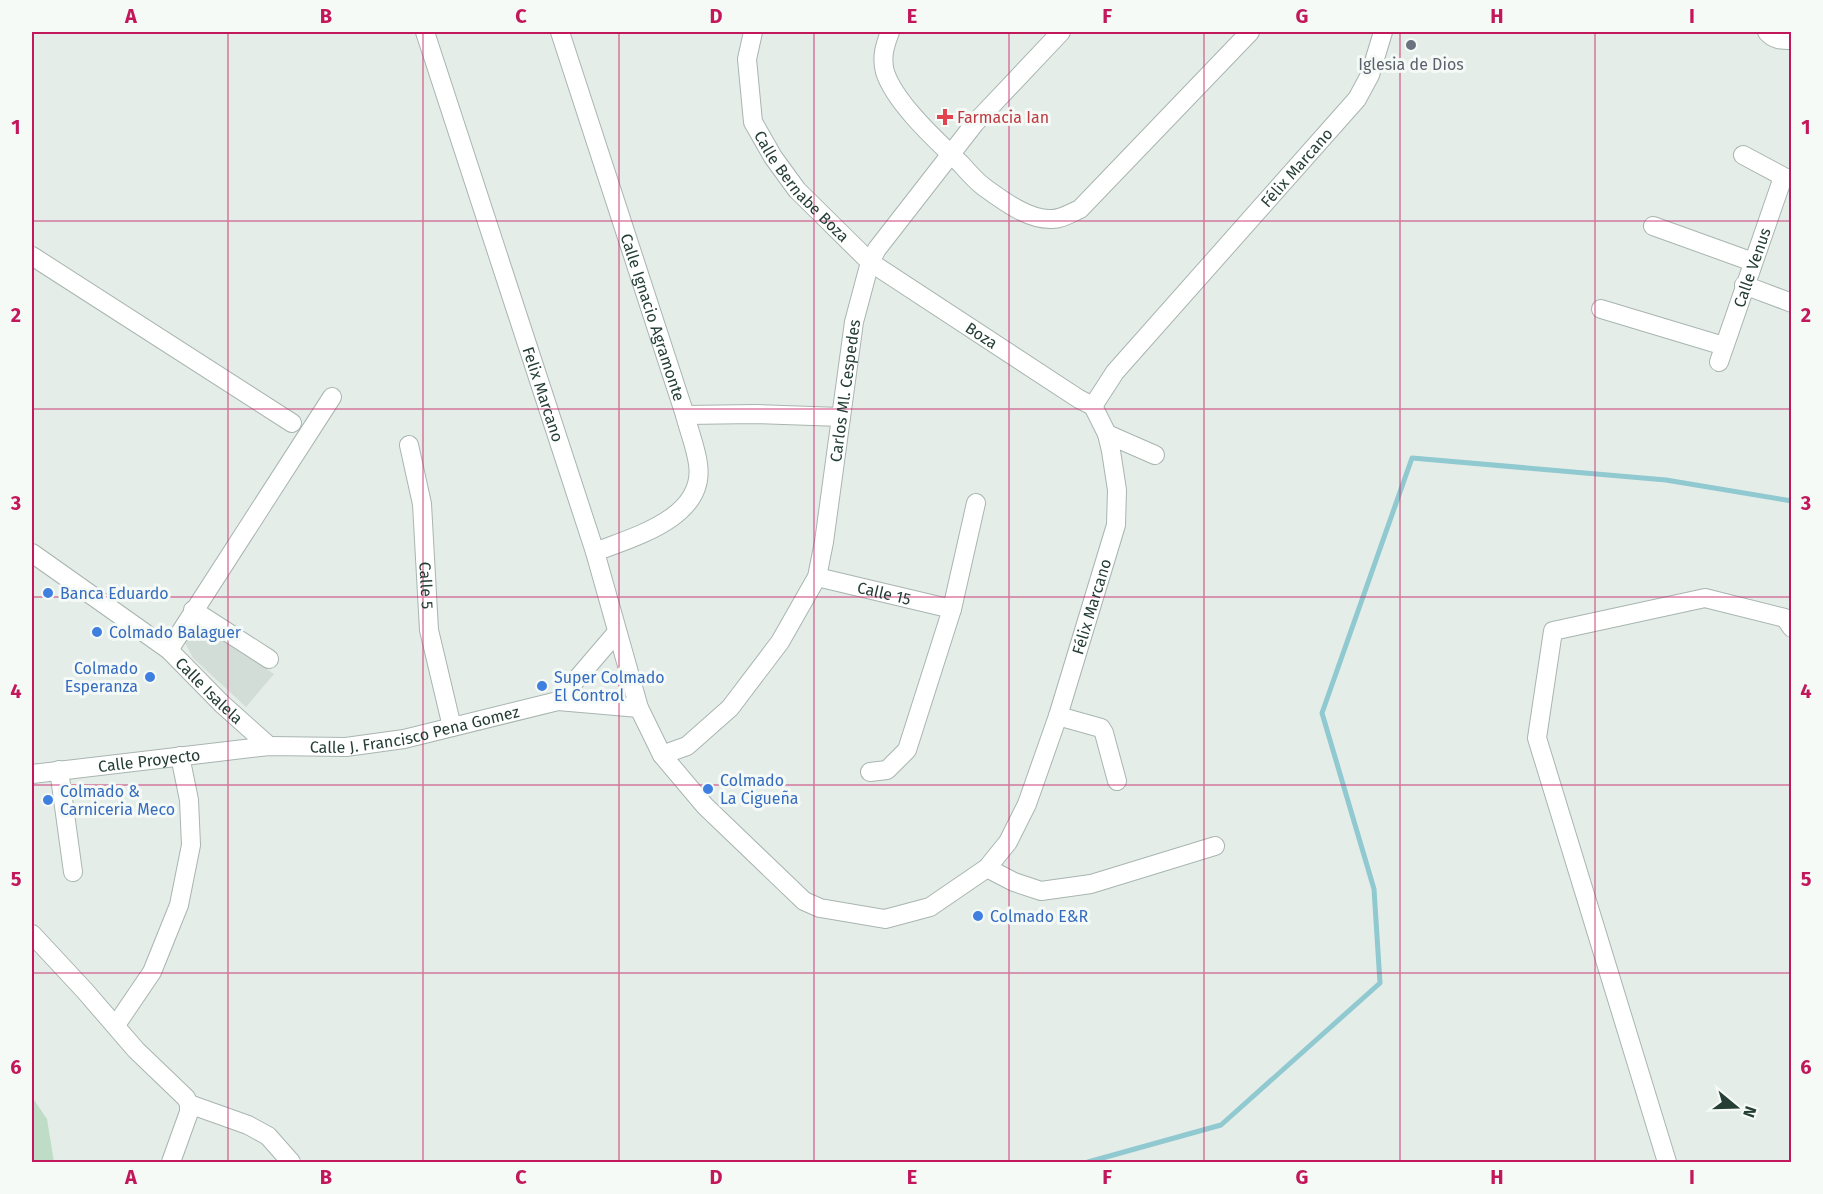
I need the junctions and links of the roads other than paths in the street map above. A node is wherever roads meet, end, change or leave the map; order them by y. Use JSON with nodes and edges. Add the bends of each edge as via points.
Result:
{"nodes":[{"id":1,"x":425,"y":32,"type":"edge"},
{"id":2,"x":560,"y":32,"type":"edge"},
{"id":3,"x":753,"y":32,"type":"edge"},
{"id":4,"x":890,"y":32,"type":"edge"},
{"id":5,"x":1061,"y":32,"type":"edge"},
{"id":6,"x":1250,"y":32,"type":"edge"},
{"id":7,"x":1383,"y":32,"type":"edge"},
{"id":8,"x":1767,"y":32,"type":"edge"},
{"id":9,"x":1791,"y":40,"type":"edge"},
{"id":10,"x":950,"y":154,"type":"junction"},
{"id":11,"x":1743,"y":155,"type":"dead end"},
{"id":12,"x":1789,"y":178,"type":"edge"},
{"id":13,"x":1653,"y":226,"type":"dead end"},
{"id":14,"x":32,"y":256,"type":"edge"},
{"id":15,"x":870,"y":262,"type":"junction"},
{"id":16,"x":1753,"y":262,"type":"junction"},
{"id":17,"x":1744,"y":285,"type":"junction"},
{"id":18,"x":1791,"y":303,"type":"edge"},
{"id":19,"x":1601,"y":309,"type":"dead end"},
{"id":20,"x":332,"y":397,"type":"dead end"},
{"id":21,"x":1093,"y":406,"type":"junction"},
{"id":22,"x":685,"y":415,"type":"junction"},
{"id":23,"x":841,"y":417,"type":"junction"},
{"id":24,"x":292,"y":423,"type":"dead end"},
{"id":25,"x":1107,"y":434,"type":"junction"},
{"id":26,"x":409,"y":445,"type":"dead end"},
{"id":27,"x":1155,"y":455,"type":"dead end"},
{"id":28,"x":976,"y":503,"type":"dead end"},
{"id":29,"x":595,"y":552,"type":"junction"},
{"id":30,"x":32,"y":554,"type":"edge"},
{"id":31,"x":817,"y":577,"type":"junction"},
{"id":32,"x":952,"y":609,"type":"junction"},
{"id":33,"x":193,"y":610,"type":"junction"},
{"id":34,"x":1791,"y":628,"type":"edge"},
{"id":35,"x":617,"y":632,"type":"junction"},
{"id":36,"x":169,"y":650,"type":"junction"},
{"id":37,"x":269,"y":659,"type":"dead end"},
{"id":38,"x":558,"y":701,"type":"junction"},
{"id":39,"x":639,"y":708,"type":"junction"},
{"id":40,"x":1058,"y":716,"type":"junction"},
{"id":41,"x":452,"y":727,"type":"junction"},
{"id":42,"x":269,"y":746,"type":"junction"},
{"id":43,"x":662,"y":754,"type":"junction"},
{"id":44,"x":180,"y":756,"type":"junction"},
{"id":45,"x":59,"y":770,"type":"junction"},
{"id":46,"x":870,"y":772,"type":"dead end"},
{"id":47,"x":32,"y":774,"type":"edge"},
{"id":48,"x":1117,"y":781,"type":"dead end"},
{"id":49,"x":1215,"y":846,"type":"dead end"},
{"id":50,"x":987,"y":868,"type":"junction"},
{"id":51,"x":73,"y":872,"type":"dead end"},
{"id":52,"x":32,"y":934,"type":"edge"},
{"id":53,"x":116,"y":1025,"type":"junction"},
{"id":54,"x":189,"y":1104,"type":"junction"},
{"id":55,"x":171,"y":1162,"type":"edge"},
{"id":56,"x":291,"y":1162,"type":"edge"},
{"id":57,"x":1667,"y":1162,"type":"edge"}],
"edges":[{"from":1,"to":29,"type":"street","name":"Felix Marcano"},
{"from":2,"to":22,"type":"street","name":"Calle Ignacio Agramonte"},
{"from":3,"to":15,"type":"street","name":"Calle Bernabe Boza","via":[[747,59],[753,122],[797,190]]},
{"from":4,"to":10,"type":"street","via":[[883,53],[893,89]]},
{"from":5,"to":10,"type":"street","name":"Carlos Ml. Cespedes"},
{"from":6,"to":10,"type":"street","via":[[1080,208],[1066,216],[1051,219],[1019,210],[983,186]]},
{"from":7,"to":21,"type":"street","name":"Félix Marcano","via":[[1370,75],[1357,99],[1115,372]]},
{"from":8,"to":9,"type":"street","via":[[1771,37]]},
{"from":10,"to":15,"type":"street","name":"Carlos Ml. Cespedes"},
{"from":11,"to":12,"type":"street"},
{"from":12,"to":16,"type":"street","name":"Calle Venus","via":[[1781,183]]},
{"from":13,"to":16,"type":"street"},
{"from":14,"to":24,"type":"street"},
{"from":15,"to":21,"type":"street","name":"Boza"},
{"from":15,"to":23,"type":"street","name":"Carlos Ml. Cespedes","via":[[854,322]]},
{"from":16,"to":17,"type":"street","name":"Calle Venus"},
{"from":17,"to":18,"type":"street"},
{"from":17,"to":19,"type":"street","name":"Calle Venus","via":[[1721,354]]},
{"from":20,"to":33,"type":"street"},
{"from":21,"to":25,"type":"street","name":"Félix Marcano"},
{"from":22,"to":23,"type":"street"},
{"from":22,"to":29,"type":"street","name":"Calle Ignacio Agramonte","via":[[698,465],[694,495],[655,529]]},
{"from":23,"to":31,"type":"street","name":"Carlos Ml. Cespedes"},
{"from":25,"to":27,"type":"street"},
{"from":25,"to":40,"type":"street","name":"Félix Marcano","via":[[1117,490],[1116,525]]},
{"from":26,"to":41,"type":"street","name":"Calle 5","via":[[422,504],[429,630]]},
{"from":28,"to":32,"type":"street"},
{"from":29,"to":35,"type":"street","name":"Felix Marcano"},
{"from":30,"to":36,"type":"street","name":"Calle Isalela"},
{"from":31,"to":32,"type":"street","name":"Calle 15"},
{"from":31,"to":43,"type":"street","name":"Carlos Ml. Cespedes","via":[[780,642],[730,708],[687,746]]},
{"from":32,"to":46,"type":"street","via":[[907,750],[887,770]]},
{"from":33,"to":36,"type":"street"},
{"from":33,"to":37,"type":"street"},
{"from":34,"to":57,"type":"street","via":[[1785,618],[1705,598],[1553,632],[1537,738]]},
{"from":35,"to":38,"type":"street"},
{"from":35,"to":39,"type":"street","name":"Felix Marcano"},
{"from":36,"to":42,"type":"street","name":"Calle Isalela"},
{"from":38,"to":39,"type":"street","name":"Calle J. Francisco Pena Gomez"},
{"from":38,"to":41,"type":"street","name":"Calle J. Francisco Pena Gomez"},
{"from":39,"to":43,"type":"street","name":"Felix Marcano"},
{"from":40,"to":48,"type":"street","via":[[1101,728]]},
{"from":40,"to":50,"type":"street","name":"Félix Marcano","via":[[1027,804],[1008,842]]},
{"from":41,"to":42,"type":"street","name":"Calle J. Francisco Pena Gomez","via":[[346,747]]},
{"from":42,"to":44,"type":"street","name":"Calle Proyecto"},
{"from":43,"to":50,"type":"street","name":"Félix Marcano","via":[[705,806],[804,901],[820,908],[885,919],[930,907]]},
{"from":44,"to":45,"type":"street","name":"Calle Proyecto"},
{"from":44,"to":53,"type":"street","via":[[189,800],[191,846],[179,905],[152,972]]},
{"from":45,"to":47,"type":"street","name":"Calle Proyecto"},
{"from":45,"to":51,"type":"street"},
{"from":49,"to":50,"type":"street","via":[[1091,884],[1041,891]]},
{"from":52,"to":53,"type":"street"},
{"from":53,"to":54,"type":"street"},
{"from":54,"to":55,"type":"street"},
{"from":54,"to":56,"type":"street","via":[[268,1136]]}]}
